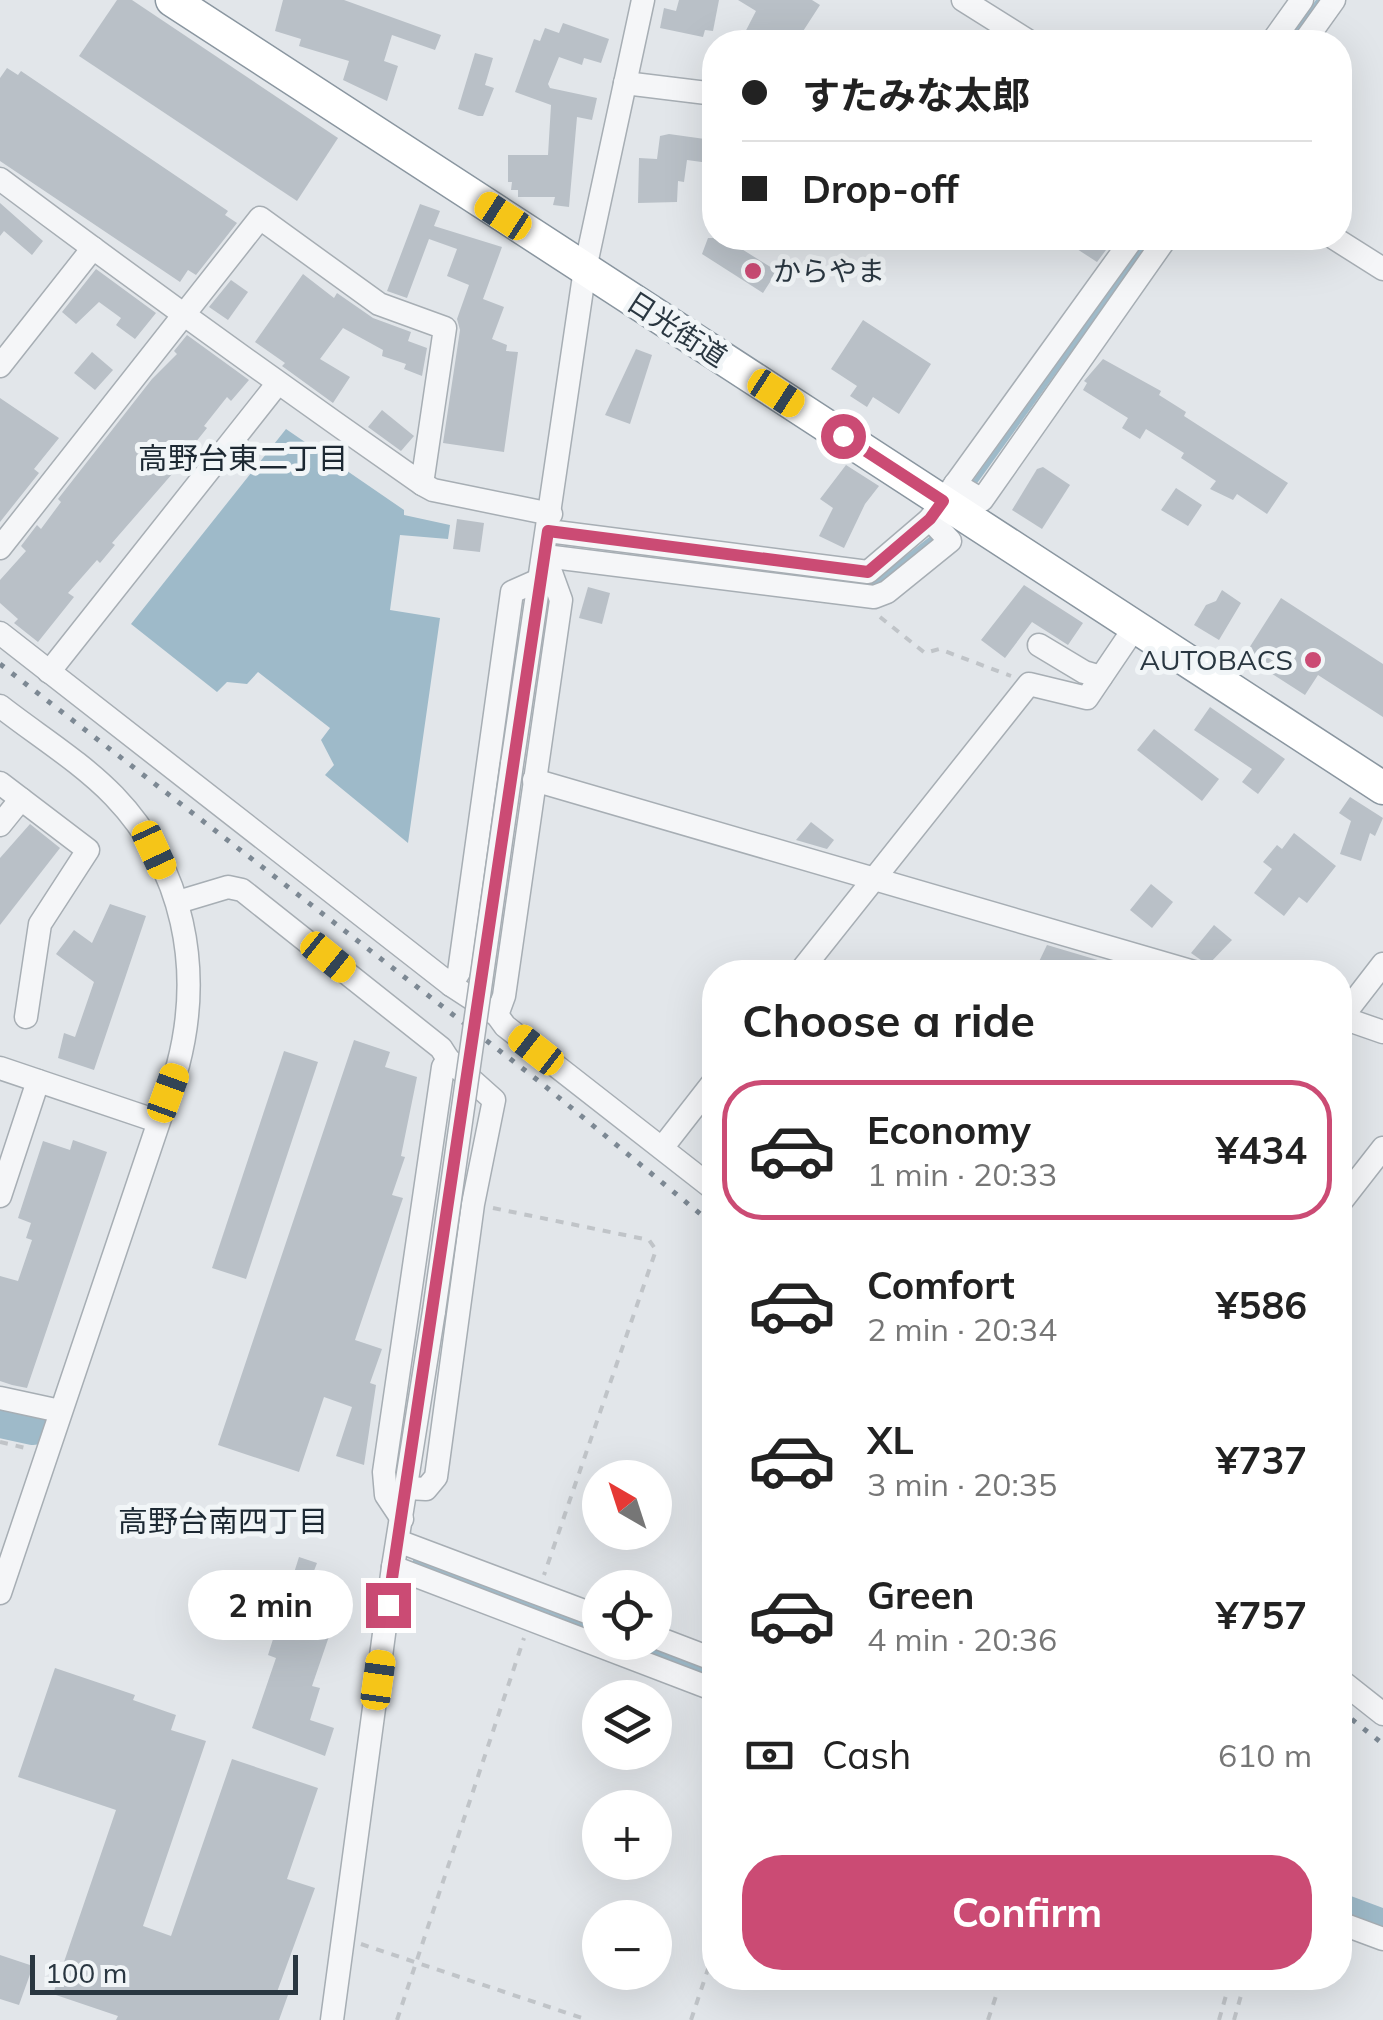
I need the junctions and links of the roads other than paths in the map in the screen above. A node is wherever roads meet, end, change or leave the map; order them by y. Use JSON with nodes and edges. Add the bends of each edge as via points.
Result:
{"nodes":[{"id":1,"x":172,"y":0,"type":"edge"},
{"id":2,"x":644,"y":0,"type":"edge"},
{"id":3,"x":963,"y":0,"type":"edge"},
{"id":4,"x":1302,"y":0,"type":"edge"},
{"id":5,"x":1334,"y":0,"type":"edge"},
{"id":6,"x":1011,"y":30,"type":"edge"},
{"id":7,"x":1281,"y":30,"type":"edge"},
{"id":8,"x":1313,"y":30,"type":"edge"},
{"id":9,"x":625,"y":83,"type":"junction"},
{"id":10,"x":702,"y":92,"type":"edge"},
{"id":11,"x":0,"y":180,"type":"edge"},
{"id":12,"x":93,"y":248,"type":"junction"},
{"id":13,"x":1352,"y":249,"type":"edge"},
{"id":14,"x":1123,"y":250,"type":"edge"},
{"id":15,"x":1158,"y":250,"type":"edge"},
{"id":16,"x":584,"y":269,"type":"junction"},
{"id":17,"x":1383,"y":269,"type":"edge"},
{"id":18,"x":184,"y":313,"type":"junction"},
{"id":19,"x":0,"y":366,"type":"edge"},
{"id":20,"x":278,"y":384,"type":"junction"},
{"id":21,"x":422,"y":484,"type":"junction"},
{"id":22,"x":942,"y":501,"type":"junction"},
{"id":23,"x":550,"y":523,"type":"junction"},
{"id":24,"x":0,"y":548,"type":"edge"},
{"id":25,"x":545,"y":556,"type":"junction"},
{"id":26,"x":539,"y":580,"type":"junction"},
{"id":27,"x":1135,"y":627,"type":"junction"},
{"id":28,"x":0,"y":633,"type":"edge"},
{"id":29,"x":1039,"y":645,"type":"dead end"},
{"id":30,"x":49,"y":672,"type":"junction"},
{"id":31,"x":1101,"y":677,"type":"junction"},
{"id":32,"x":5,"y":720,"type":"edge"},
{"id":33,"x":534,"y":780,"type":"junction"},
{"id":34,"x":0,"y":783,"type":"edge"},
{"id":35,"x":1383,"y":788,"type":"edge"},
{"id":36,"x":21,"y":799,"type":"junction"},
{"id":37,"x":0,"y":825,"type":"edge"},
{"id":38,"x":873,"y":880,"type":"junction"},
{"id":39,"x":178,"y":902,"type":"junction"},
{"id":40,"x":810,"y":960,"type":"edge"},
{"id":41,"x":1152,"y":960,"type":"edge"},
{"id":42,"x":1383,"y":964,"type":"edge"},
{"id":43,"x":451,"y":985,"type":"junction"},
{"id":44,"x":1352,"y":1003,"type":"edge"},
{"id":45,"x":497,"y":1015,"type":"junction"},
{"id":46,"x":26,"y":1017,"type":"dead end"},
{"id":47,"x":1352,"y":1021,"type":"edge"},
{"id":48,"x":1383,"y":1032,"type":"edge"},
{"id":49,"x":448,"y":1058,"type":"junction"},
{"id":50,"x":0,"y":1068,"type":"edge"},
{"id":51,"x":38,"y":1080,"type":"junction"},
{"id":52,"x":702,"y":1097,"type":"edge"},
{"id":53,"x":158,"y":1121,"type":"junction"},
{"id":54,"x":662,"y":1148,"type":"junction"},
{"id":55,"x":1383,"y":1148,"type":"edge"},
{"id":56,"x":702,"y":1180,"type":"edge"},
{"id":57,"x":1352,"y":1187,"type":"edge"},
{"id":58,"x":0,"y":1196,"type":"edge"},
{"id":59,"x":0,"y":1398,"type":"edge"},
{"id":60,"x":60,"y":1411,"type":"junction"},
{"id":61,"x":407,"y":1488,"type":"junction"},
{"id":62,"x":400,"y":1530,"type":"junction"},
{"id":63,"x":394,"y":1567,"type":"junction"},
{"id":64,"x":0,"y":1593,"type":"edge"},
{"id":65,"x":582,"y":1610,"type":"edge"},
{"id":66,"x":672,"y":1644,"type":"edge"},
{"id":67,"x":702,"y":1655,"type":"edge"},
{"id":68,"x":702,"y":1685,"type":"edge"},
{"id":69,"x":1352,"y":1695,"type":"edge"},
{"id":70,"x":1383,"y":1714,"type":"edge"},
{"id":71,"x":1352,"y":1927,"type":"edge"},
{"id":72,"x":1383,"y":1939,"type":"edge"},
{"id":73,"x":332,"y":2020,"type":"edge"}],
"edges":[{"from":1,"to":16,"type":"highway","name":"日光街道"},
{"from":2,"to":9,"type":"street"},
{"from":3,"to":6,"type":"street"},
{"from":4,"to":7,"type":"street"},
{"from":5,"to":8,"type":"street"},
{"from":9,"to":10,"type":"street"},
{"from":9,"to":16,"type":"street"},
{"from":11,"to":12,"type":"street"},
{"from":12,"to":18,"type":"street"},
{"from":12,"to":19,"type":"street"},
{"from":13,"to":17,"type":"street"},
{"from":14,"to":22,"type":"street"},
{"from":15,"to":22,"type":"street","via":[[982,500]]},
{"from":16,"to":22,"type":"highway","name":"日光街道"},
{"from":16,"to":23,"type":"street"},
{"from":18,"to":20,"type":"street"},
{"from":18,"to":21,"type":"street","via":[[260,218],[379,304],[445,328]]},
{"from":18,"to":24,"type":"street"},
{"from":20,"to":21,"type":"street"},
{"from":20,"to":30,"type":"street"},
{"from":21,"to":23,"type":"street"},
{"from":22,"to":23,"type":"street","via":[[868,572]]},
{"from":22,"to":25,"type":"street","via":[[950,540],[887,592],[858,596]]},
{"from":22,"to":27,"type":"highway","name":"日光街道"},
{"from":23,"to":25,"type":"street"},
{"from":25,"to":26,"type":"street"},
{"from":25,"to":33,"type":"street","via":[[560,600]]},
{"from":26,"to":43,"type":"street","via":[[512,592],[459,972]]},
{"from":26,"to":61,"type":"street","bridge":true},
{"from":27,"to":31,"type":"street"},
{"from":27,"to":35,"type":"highway","name":"日光街道"},
{"from":28,"to":30,"type":"street"},
{"from":29,"to":31,"type":"street"},
{"from":30,"to":43,"type":"street"},
{"from":31,"to":38,"type":"street","via":[[1087,698],[1029,684]]},
{"from":32,"to":39,"type":"street","via":[[111,794],[154,850]]},
{"from":33,"to":38,"type":"street"},
{"from":33,"to":45,"type":"street"},
{"from":34,"to":36,"type":"street"},
{"from":36,"to":37,"type":"street"},
{"from":36,"to":46,"type":"street","via":[[88,850],[40,924]]},
{"from":38,"to":40,"type":"street"},
{"from":38,"to":41,"type":"street"},
{"from":39,"to":49,"type":"street","via":[[228,887],[242,890]]},
{"from":39,"to":53,"type":"street","via":[[190,1005]]},
{"from":42,"to":44,"type":"street"},
{"from":43,"to":45,"type":"street"},
{"from":45,"to":54,"type":"street"},
{"from":47,"to":48,"type":"street"},
{"from":49,"to":61,"type":"street","via":[[494,1100],[436,1477],[426,1489]]},
{"from":49,"to":62,"type":"street","via":[[384,1472]]},
{"from":50,"to":51,"type":"street"},
{"from":51,"to":53,"type":"street"},
{"from":51,"to":58,"type":"street"},
{"from":52,"to":54,"type":"street"},
{"from":53,"to":60,"type":"street"},
{"from":54,"to":56,"type":"street"},
{"from":55,"to":57,"type":"street"},
{"from":59,"to":60,"type":"street"},
{"from":60,"to":64,"type":"street"},
{"from":61,"to":62,"type":"street"},
{"from":62,"to":63,"type":"street"},
{"from":62,"to":65,"type":"street"},
{"from":63,"to":68,"type":"street"},
{"from":63,"to":73,"type":"street"},
{"from":66,"to":67,"type":"street"},
{"from":69,"to":70,"type":"street"},
{"from":71,"to":72,"type":"street"}]}
